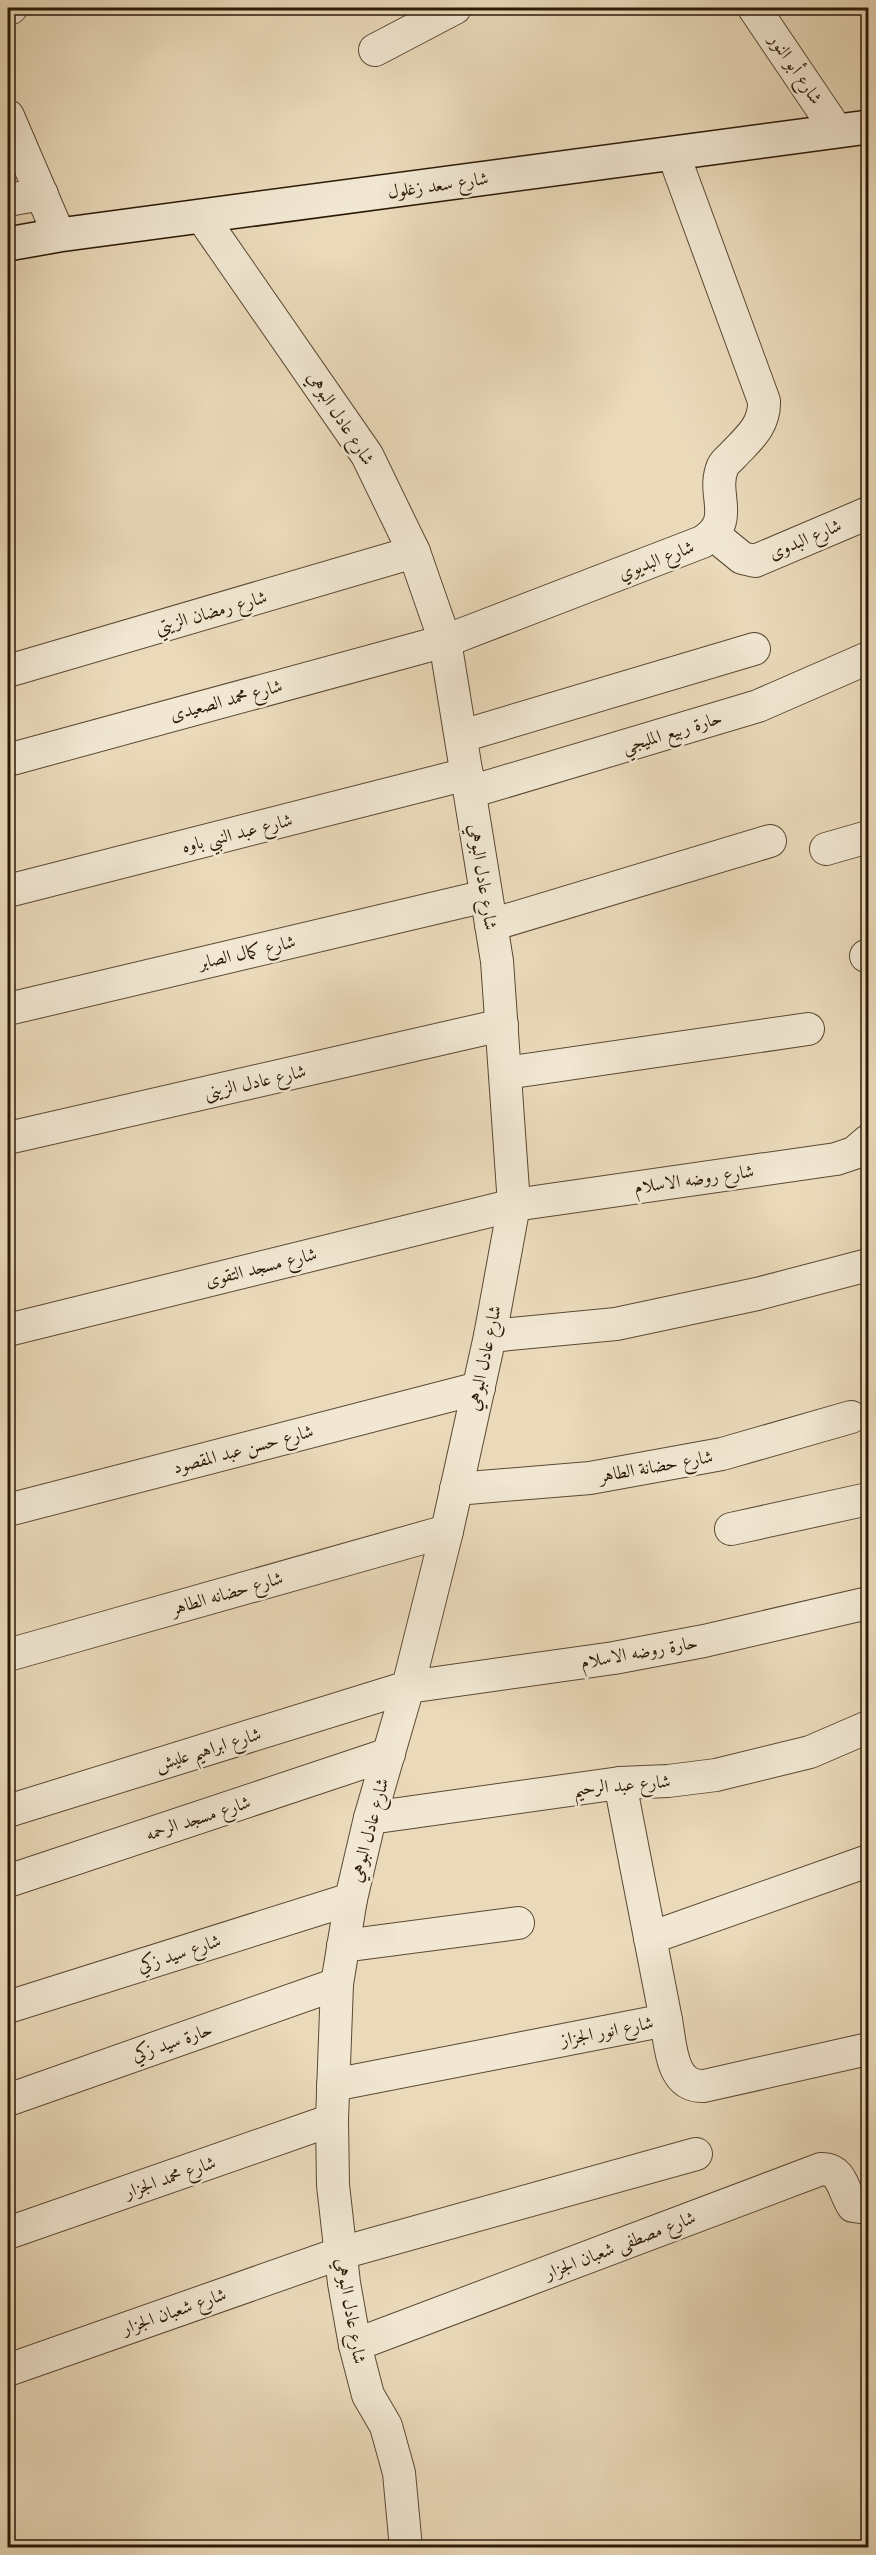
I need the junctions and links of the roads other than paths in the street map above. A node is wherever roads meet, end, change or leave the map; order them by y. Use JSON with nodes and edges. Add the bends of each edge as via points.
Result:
{"nodes":[{"id":1,"x":455,"y":8,"type":"edge"},
{"id":2,"x":754,"y":8,"type":"edge"},
{"id":3,"x":375,"y":51,"type":"dead end"},
{"id":4,"x":8,"y":116,"type":"edge"},
{"id":5,"x":853,"y":129,"type":"edge"},
{"id":6,"x":673,"y":153,"type":"junction"},
{"id":7,"x":42,"y":194,"type":"junction"},
{"id":8,"x":8,"y":200,"type":"edge"},
{"id":9,"x":202,"y":217,"type":"junction"},
{"id":10,"x":59,"y":235,"type":"junction"},
{"id":11,"x":8,"y":244,"type":"edge"},
{"id":12,"x":868,"y":513,"type":"edge"},
{"id":13,"x":714,"y":535,"type":"junction"},
{"id":14,"x":414,"y":552,"type":"junction"},
{"id":15,"x":445,"y":641,"type":"junction"},
{"id":16,"x":754,"y":649,"type":"dead end"},
{"id":17,"x":868,"y":658,"type":"edge"},
{"id":18,"x":8,"y":671,"type":"edge"},
{"id":19,"x":462,"y":736,"type":"junction"},
{"id":20,"x":8,"y":760,"type":"edge"},
{"id":21,"x":468,"y":783,"type":"junction"},
{"id":22,"x":868,"y":837,"type":"edge"},
{"id":23,"x":770,"y":841,"type":"dead end"},
{"id":24,"x":826,"y":849,"type":"dead end"},
{"id":25,"x":8,"y":891,"type":"edge"},
{"id":26,"x":489,"y":911,"type":"junction"},
{"id":27,"x":8,"y":1009,"type":"edge"},
{"id":28,"x":502,"y":1025,"type":"junction"},
{"id":29,"x":808,"y":1029,"type":"dead end"},
{"id":30,"x":506,"y":1073,"type":"junction"},
{"id":31,"x":8,"y":1138,"type":"edge"},
{"id":32,"x":868,"y":1141,"type":"edge"},
{"id":33,"x":514,"y":1205,"type":"junction"},
{"id":34,"x":868,"y":1265,"type":"edge"},
{"id":35,"x":8,"y":1330,"type":"edge"},
{"id":36,"x":490,"y":1336,"type":"junction"},
{"id":37,"x":479,"y":1388,"type":"junction"},
{"id":38,"x":851,"y":1417,"type":"dead end"},
{"id":39,"x":456,"y":1489,"type":"junction"},
{"id":40,"x":868,"y":1499,"type":"edge"},
{"id":41,"x":8,"y":1510,"type":"edge"},
{"id":42,"x":731,"y":1529,"type":"dead end"},
{"id":43,"x":447,"y":1531,"type":"junction"},
{"id":44,"x":868,"y":1603,"type":"edge"},
{"id":45,"x":8,"y":1655,"type":"edge"},
{"id":46,"x":408,"y":1687,"type":"junction"},
{"id":47,"x":868,"y":1727,"type":"edge"},
{"id":48,"x":389,"y":1754,"type":"junction"},
{"id":49,"x":620,"y":1783,"type":"junction"},
{"id":50,"x":8,"y":1811,"type":"edge"},
{"id":51,"x":370,"y":1818,"type":"junction"},
{"id":52,"x":868,"y":1861,"type":"edge"},
{"id":53,"x":8,"y":1881,"type":"edge"},
{"id":54,"x":351,"y":1899,"type":"junction"},
{"id":55,"x":518,"y":1923,"type":"dead end"},
{"id":56,"x":650,"y":1938,"type":"junction"},
{"id":57,"x":343,"y":1946,"type":"junction"},
{"id":58,"x":337,"y":1984,"type":"junction"},
{"id":59,"x":8,"y":2007,"type":"edge"},
{"id":60,"x":666,"y":2020,"type":"junction"},
{"id":61,"x":868,"y":2049,"type":"edge"},
{"id":62,"x":333,"y":2085,"type":"junction"},
{"id":63,"x":8,"y":2100,"type":"edge"},
{"id":64,"x":332,"y":2120,"type":"junction"},
{"id":65,"x":696,"y":2154,"type":"dead end"},
{"id":66,"x":868,"y":2208,"type":"edge"},
{"id":67,"x":8,"y":2233,"type":"edge"},
{"id":68,"x":341,"y":2253,"type":"junction"},
{"id":69,"x":355,"y":2344,"type":"junction"},
{"id":70,"x":8,"y":2370,"type":"edge"},
{"id":71,"x":406,"y":2547,"type":"edge"}],
"edges":[{"from":1,"to":3,"type":"street"},
{"from":2,"to":5,"type":"street","name":"شارع أبو النور"},
{"from":4,"to":7,"type":"street"},
{"from":5,"to":6,"type":"street","name":"شارع سعد زغلول"},
{"from":6,"to":9,"type":"street","name":"شارع سعد زغلول"},
{"from":6,"to":13,"type":"street","name":"شارع البديوي","via":[[764,401],[765,411],[757,429],[723,465],[720,525]]},
{"from":7,"to":8,"type":"street"},
{"from":7,"to":10,"type":"street"},
{"from":9,"to":10,"type":"street","name":"شارع سعد زغلول"},
{"from":9,"to":14,"type":"street","name":"شارع عادل البوهي","via":[[367,455]]},
{"from":10,"to":11,"type":"street","name":"شارع سعد زغلول"},
{"from":12,"to":13,"type":"street","name":"شارع البدوى","via":[[755,561],[742,558]]},
{"from":13,"to":15,"type":"street","name":"شارع البديوي"},
{"from":14,"to":15,"type":"street","name":"شارع عادل البوهي"},
{"from":14,"to":18,"type":"street","name":"شارع رمضان الزيتي"},
{"from":15,"to":19,"type":"street","name":"شارع عادل البوهي"},
{"from":15,"to":20,"type":"street","name":"شارع محمد الصعيدى"},
{"from":16,"to":19,"type":"street"},
{"from":17,"to":21,"type":"street","name":"حارة ربيع المليجي","via":[[758,706]]},
{"from":19,"to":21,"type":"street","name":"شارع عادل البوهي"},
{"from":21,"to":25,"type":"street","name":"شارع عبد النبي باوه"},
{"from":21,"to":26,"type":"street","name":"شارع عادل البوهي"},
{"from":22,"to":24,"type":"street"},
{"from":23,"to":26,"type":"street","name":"شارع كمال الصابر"},
{"from":26,"to":27,"type":"street","name":"شارع كمال الصابر"},
{"from":26,"to":28,"type":"street","name":"شارع عادل البوهي"},
{"from":28,"to":30,"type":"street","name":"شارع عادل البوهي"},
{"from":28,"to":31,"type":"street","name":"شارع عادل الزينى"},
{"from":29,"to":30,"type":"street"},
{"from":30,"to":33,"type":"street","name":"شارع عادل البوهي"},
{"from":32,"to":33,"type":"street","name":"شارع روضه الاسلام","via":[[854,1153],[836,1159]]},
{"from":33,"to":35,"type":"street","name":"شارع مسجد التقوى"},
{"from":33,"to":36,"type":"street","name":"شارع عادل البوهي"},
{"from":34,"to":36,"type":"street","via":[[616,1324]]},
{"from":36,"to":37,"type":"street","name":"شارع عادل البوهي"},
{"from":37,"to":39,"type":"street","name":"شارع عادل البوهي"},
{"from":37,"to":41,"type":"street","name":"شارع حسن عبد المقصود"},
{"from":38,"to":39,"type":"street","name":"شارع حضانة الطاهر","via":[[722,1454],[590,1478]]},
{"from":39,"to":43,"type":"street","name":"شارع عادل البوهي"},
{"from":40,"to":42,"type":"street"},
{"from":43,"to":45,"type":"street","name":"شارع حضانه الطاهر"},
{"from":43,"to":46,"type":"street","name":"شارع عادل البوهي"},
{"from":44,"to":46,"type":"street","name":"حارة روضه الاسلام","via":[[614,1658]]},
{"from":46,"to":48,"type":"street","name":"شارع عادل البوهي"},
{"from":46,"to":50,"type":"street","name":"شارع ابراهيم عليش"},
{"from":47,"to":49,"type":"street","name":"شارع عبد الرحيم","via":[[810,1752],[763,1765],[716,1775]]},
{"from":48,"to":51,"type":"street","name":"شارع عادل البوهي"},
{"from":48,"to":53,"type":"street","name":"شارع مسجد الرحمه"},
{"from":49,"to":51,"type":"street","name":"شارع عبد الرحيم"},
{"from":49,"to":56,"type":"street"},
{"from":51,"to":54,"type":"street","name":"شارع عادل البوهي"},
{"from":52,"to":56,"type":"street"},
{"from":54,"to":57,"type":"street","name":"شارع عادل البوهي"},
{"from":54,"to":59,"type":"street","name":"شارع سيد زكي"},
{"from":55,"to":57,"type":"street"},
{"from":56,"to":60,"type":"street"},
{"from":57,"to":58,"type":"street","name":"شارع عادل البوهي"},
{"from":58,"to":62,"type":"street","name":"شارع عادل البوهي"},
{"from":58,"to":63,"type":"street","name":"حارة سيد زكي"},
{"from":60,"to":61,"type":"street","name":"شارع انور الجزاز","via":[[675,2066],[692,2087]]},
{"from":60,"to":62,"type":"street","name":"شارع انور الجزاز"},
{"from":62,"to":64,"type":"street","name":"شارع عادل البوهي"},
{"from":64,"to":67,"type":"street","name":"شارع محمد الجزار"},
{"from":64,"to":68,"type":"street","name":"شارع عادل البوهي","via":[[333,2185]]},
{"from":65,"to":68,"type":"street","name":"شارع شعبان الجزار"},
{"from":66,"to":69,"type":"street","name":"شارع مصطفى شعبان الجزار","via":[[853,2206],[837,2174],[821,2169]]},
{"from":68,"to":69,"type":"street","name":"شارع عادل البوهي"},
{"from":68,"to":70,"type":"street","name":"شارع شعبان الجزار"},
{"from":69,"to":71,"type":"street","name":"شارع عادل البوهي","via":[[368,2395],[386,2426],[399,2473]]}]}
